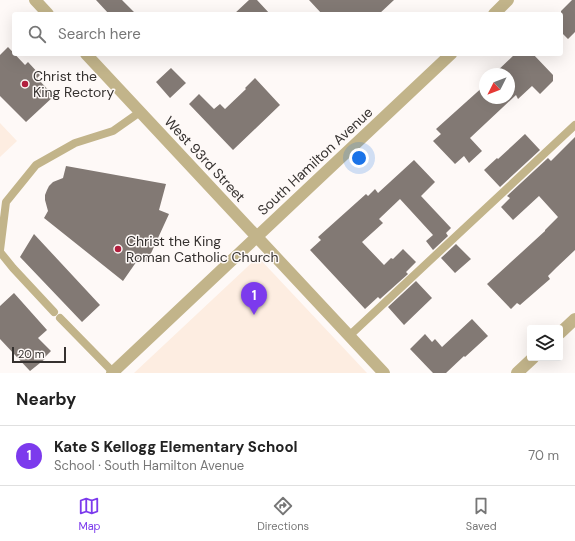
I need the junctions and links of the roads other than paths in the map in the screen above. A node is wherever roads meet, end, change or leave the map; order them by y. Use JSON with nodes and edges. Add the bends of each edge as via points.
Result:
{"nodes":[{"id":1,"x":35,"y":0,"type":"edge"},
{"id":2,"x":508,"y":0,"type":"edge"},
{"id":3,"x":46,"y":12,"type":"edge"},
{"id":4,"x":496,"y":12,"type":"edge"},
{"id":5,"x":88,"y":56,"type":"edge"},
{"id":6,"x":449,"y":56,"type":"edge"},
{"id":7,"x":140,"y":112,"type":"junction"},
{"id":8,"x":575,"y":125,"type":"edge"},
{"id":9,"x":257,"y":236,"type":"junction"},
{"id":10,"x":0,"y":251,"type":"edge"},
{"id":11,"x":575,"y":319,"type":"edge"},
{"id":12,"x":563,"y":330,"type":"edge"},
{"id":13,"x":349,"y":336,"type":"junction"},
{"id":14,"x":530,"y":361,"type":"edge"},
{"id":15,"x":112,"y":372,"type":"edge"},
{"id":16,"x":384,"y":373,"type":"edge"},
{"id":17,"x":517,"y":373,"type":"edge"}],
"edges":[{"from":1,"to":3,"type":"street"},
{"from":2,"to":4,"type":"street"},
{"from":5,"to":7,"type":"street","name":"West 93rd Street"},
{"from":6,"to":9,"type":"street","name":"South Hamilton Avenue"},
{"from":7,"to":9,"type":"street","name":"West 93rd Street"},
{"from":7,"to":10,"type":"lane","via":[[113,131],[75,143],[36,165],[6,202]]},
{"from":8,"to":13,"type":"lane"},
{"from":9,"to":13,"type":"street","name":"West 93rd Street"},
{"from":9,"to":15,"type":"street","name":"South Hamilton Avenue"},
{"from":10,"to":15,"type":"lane","via":[[13,268]]},
{"from":11,"to":12,"type":"street"},
{"from":13,"to":16,"type":"street","name":"West 93rd Street"},
{"from":14,"to":17,"type":"street"}]}
